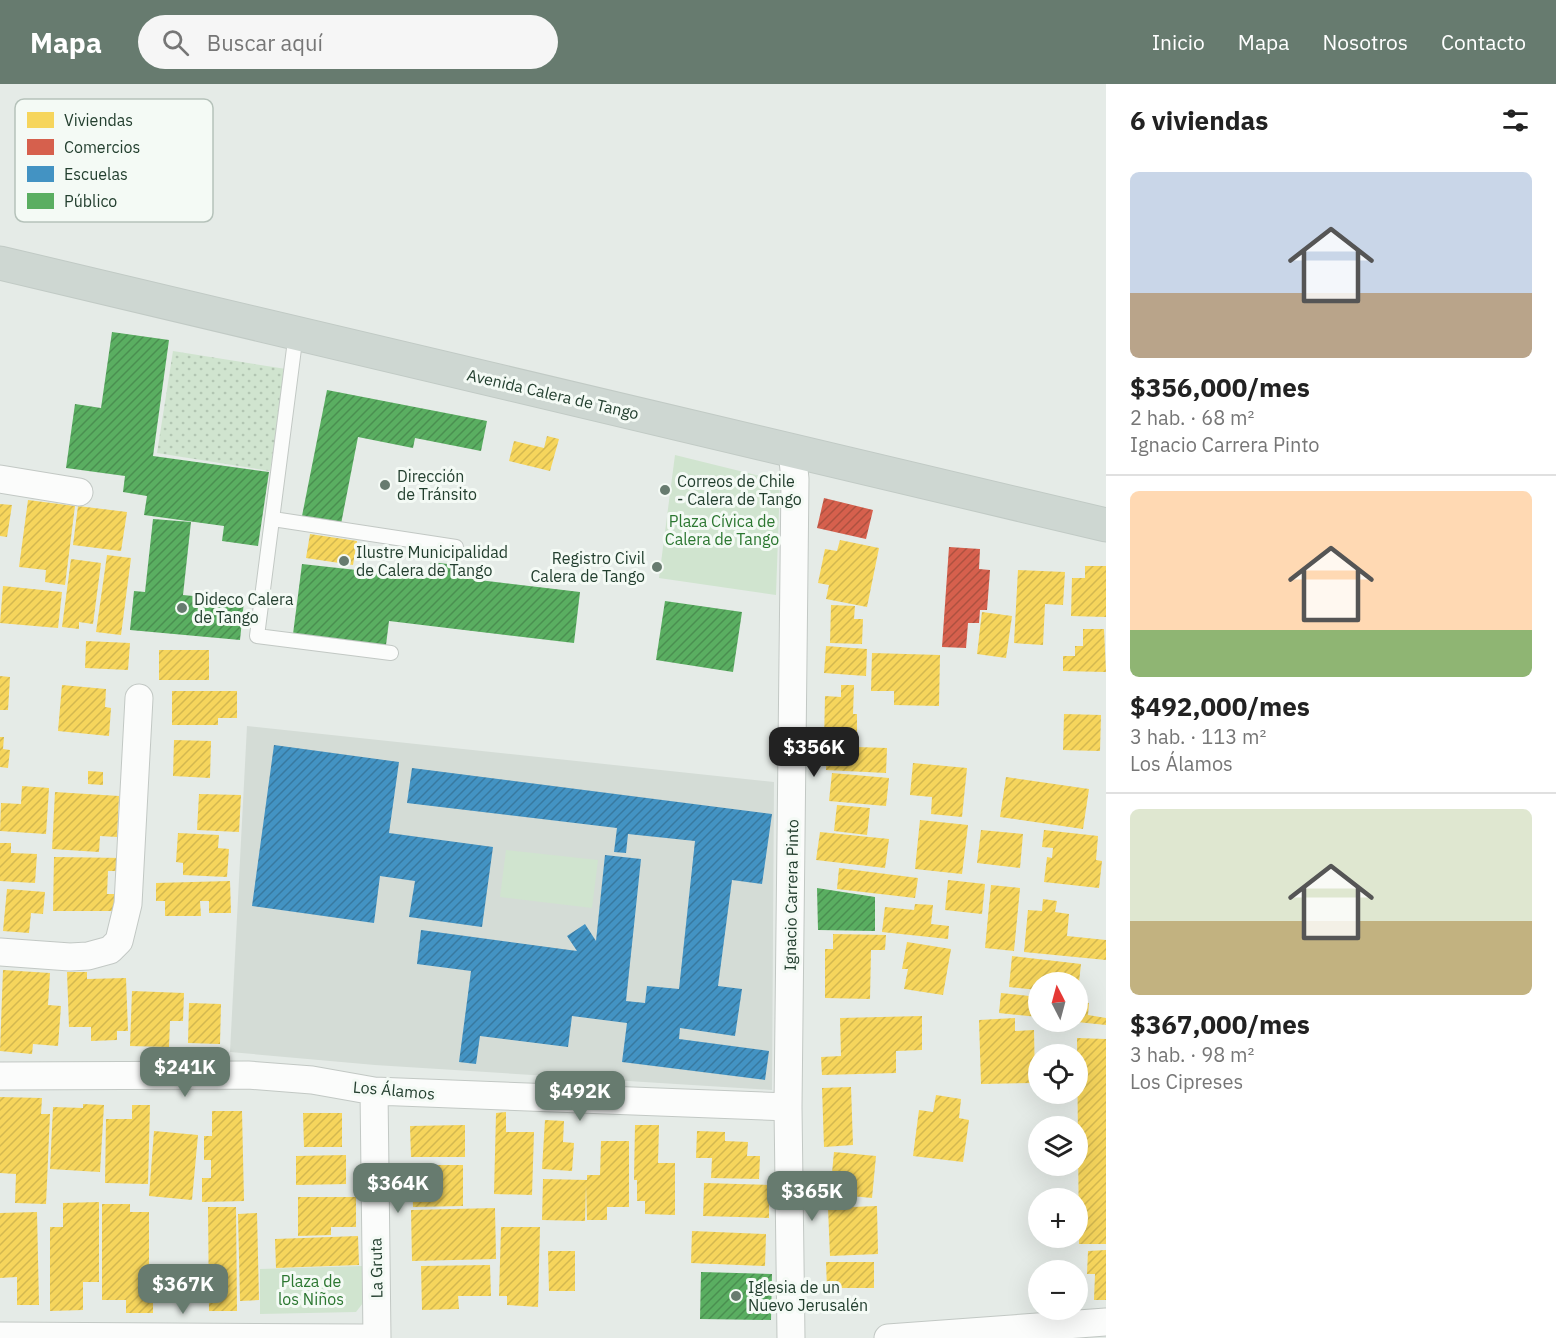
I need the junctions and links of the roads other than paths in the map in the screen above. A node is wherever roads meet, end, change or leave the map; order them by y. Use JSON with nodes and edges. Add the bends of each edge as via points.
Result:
{"nodes":[{"id":1,"x":0,"y":262,"type":"edge"},
{"id":2,"x":296,"y":333,"type":"junction"},
{"id":3,"x":792,"y":451,"type":"junction"},
{"id":4,"x":0,"y":479,"type":"edge"},
{"id":5,"x":79,"y":492,"type":"dead end"},
{"id":6,"x":273,"y":519,"type":"junction"},
{"id":7,"x":1106,"y":525,"type":"edge"},
{"id":8,"x":456,"y":547,"type":"dead end"},
{"id":9,"x":391,"y":653,"type":"dead end"},
{"id":10,"x":139,"y":698,"type":"dead end"},
{"id":11,"x":0,"y":952,"type":"edge"},
{"id":12,"x":0,"y":1076,"type":"edge"},
{"id":13,"x":374,"y":1091,"type":"junction"},
{"id":14,"x":789,"y":1107,"type":"junction"},
{"id":15,"x":1106,"y":1322,"type":"edge"},
{"id":16,"x":0,"y":1336,"type":"edge"},
{"id":17,"x":365,"y":1338,"type":"edge"},
{"id":18,"x":377,"y":1338,"type":"edge"},
{"id":19,"x":792,"y":1338,"type":"edge"},
{"id":20,"x":888,"y":1338,"type":"edge"}],
"edges":[{"from":1,"to":2,"type":"main road","name":"Avenida Calera de Tango"},
{"from":2,"to":3,"type":"main road","name":"Avenida Calera de Tango"},
{"from":2,"to":6,"type":"lane"},
{"from":3,"to":7,"type":"main road","name":"Avenida Calera de Tango"},
{"from":3,"to":14,"type":"street","name":"Ignacio Carrera Pinto","via":[[795,479]]},
{"from":4,"to":5,"type":"street"},
{"from":6,"to":8,"type":"lane"},
{"from":6,"to":9,"type":"lane","via":[[257,636]]},
{"from":10,"to":11,"type":"street","via":[[128,904],[119,941],[110,950],[88,956]]},
{"from":12,"to":13,"type":"street","name":"Los Álamos","via":[[248,1075],[312,1080]]},
{"from":13,"to":14,"type":"street","name":"Los Álamos"},
{"from":13,"to":18,"type":"street","name":"La Gruta"},
{"from":14,"to":19,"type":"street","name":"Ignacio Carrera Pinto"},
{"from":15,"to":20,"type":"street"},
{"from":16,"to":17,"type":"street"}]}
